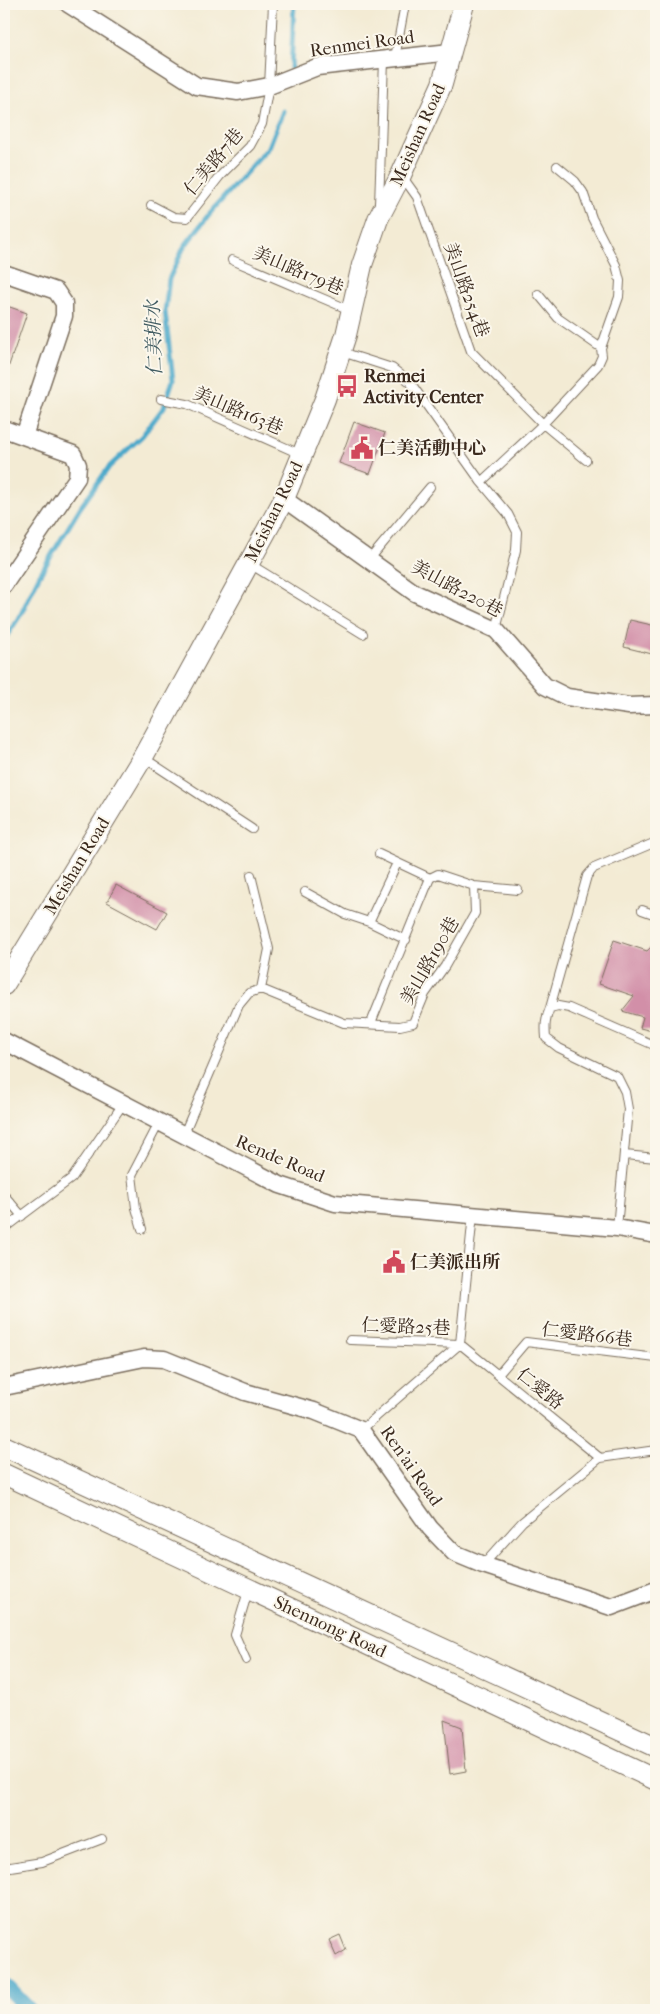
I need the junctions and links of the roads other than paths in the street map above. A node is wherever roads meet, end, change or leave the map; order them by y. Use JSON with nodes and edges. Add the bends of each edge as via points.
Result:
{"nodes":[{"id":1,"x":68,"y":4,"type":"edge"},
{"id":2,"x":273,"y":4,"type":"edge"},
{"id":3,"x":405,"y":4,"type":"edge"},
{"id":4,"x":464,"y":4,"type":"edge"},
{"id":5,"x":85,"y":9,"type":"edge"},
{"id":6,"x":450,"y":52,"type":"junction"},
{"id":7,"x":390,"y":59,"type":"junction"},
{"id":8,"x":269,"y":86,"type":"junction"},
{"id":9,"x":557,"y":166,"type":"dead end"},
{"id":10,"x":401,"y":175,"type":"junction"},
{"id":11,"x":152,"y":205,"type":"dead end"},
{"id":12,"x":378,"y":219,"type":"junction"},
{"id":13,"x":232,"y":260,"type":"dead end"},
{"id":14,"x":4,"y":273,"type":"edge"},
{"id":15,"x":538,"y":294,"type":"dead end"},
{"id":16,"x":351,"y":311,"type":"junction"},
{"id":17,"x":601,"y":348,"type":"junction"},
{"id":18,"x":339,"y":352,"type":"junction"},
{"id":19,"x":160,"y":399,"type":"dead end"},
{"id":20,"x":542,"y":424,"type":"junction"},
{"id":21,"x":4,"y":429,"type":"edge"},
{"id":22,"x":24,"y":436,"type":"junction"},
{"id":23,"x":302,"y":455,"type":"junction"},
{"id":24,"x":586,"y":460,"type":"dead end"},
{"id":25,"x":481,"y":482,"type":"junction"},
{"id":26,"x":430,"y":486,"type":"dead end"},
{"id":27,"x":284,"y":499,"type":"junction"},
{"id":28,"x":369,"y":560,"type":"junction"},
{"id":29,"x":249,"y":563,"type":"junction"},
{"id":30,"x":4,"y":585,"type":"edge"},
{"id":31,"x":496,"y":630,"type":"junction"},
{"id":32,"x":363,"y":634,"type":"dead end"},
{"id":33,"x":656,"y":705,"type":"edge"},
{"id":34,"x":143,"y":757,"type":"junction"},
{"id":35,"x":252,"y":829,"type":"dead end"},
{"id":36,"x":656,"y":842,"type":"edge"},
{"id":37,"x":379,"y":854,"type":"dead end"},
{"id":38,"x":397,"y":863,"type":"junction"},
{"id":39,"x":252,"y":875,"type":"dead end"},
{"id":40,"x":430,"y":878,"type":"junction"},
{"id":41,"x":474,"y":886,"type":"junction"},
{"id":42,"x":518,"y":890,"type":"dead end"},
{"id":43,"x":305,"y":892,"type":"dead end"},
{"id":44,"x":642,"y":910,"type":"dead end"},
{"id":45,"x":656,"y":915,"type":"edge"},
{"id":46,"x":369,"y":922,"type":"junction"},
{"id":47,"x":406,"y":940,"type":"junction"},
{"id":48,"x":4,"y":985,"type":"edge"},
{"id":49,"x":261,"y":989,"type":"junction"},
{"id":50,"x":550,"y":1008,"type":"junction"},
{"id":51,"x":371,"y":1023,"type":"junction"},
{"id":52,"x":4,"y":1041,"type":"edge"},
{"id":53,"x":656,"y":1046,"type":"edge"},
{"id":54,"x":123,"y":1104,"type":"junction"},
{"id":55,"x":159,"y":1123,"type":"junction"},
{"id":56,"x":183,"y":1136,"type":"junction"},
{"id":57,"x":624,"y":1155,"type":"junction"},
{"id":58,"x":656,"y":1158,"type":"edge"},
{"id":59,"x":4,"y":1195,"type":"edge"},
{"id":60,"x":473,"y":1214,"type":"junction"},
{"id":61,"x":22,"y":1216,"type":"junction"},
{"id":62,"x":617,"y":1228,"type":"junction"},
{"id":63,"x":4,"y":1229,"type":"edge"},
{"id":64,"x":142,"y":1229,"type":"dead end"},
{"id":65,"x":656,"y":1235,"type":"edge"},
{"id":66,"x":350,"y":1340,"type":"dead end"},
{"id":67,"x":460,"y":1344,"type":"junction"},
{"id":68,"x":656,"y":1358,"type":"edge"},
{"id":69,"x":498,"y":1375,"type":"junction"},
{"id":70,"x":4,"y":1387,"type":"edge"},
{"id":71,"x":361,"y":1430,"type":"junction"},
{"id":72,"x":4,"y":1446,"type":"edge"},
{"id":73,"x":656,"y":1450,"type":"edge"},
{"id":74,"x":600,"y":1458,"type":"junction"},
{"id":75,"x":4,"y":1474,"type":"edge"},
{"id":76,"x":483,"y":1565,"type":"junction"},
{"id":77,"x":248,"y":1589,"type":"junction"},
{"id":78,"x":656,"y":1590,"type":"edge"},
{"id":79,"x":246,"y":1660,"type":"dead end"},
{"id":80,"x":656,"y":1747,"type":"edge"},
{"id":81,"x":656,"y":1780,"type":"edge"},
{"id":82,"x":102,"y":1839,"type":"dead end"},
{"id":83,"x":4,"y":1868,"type":"edge"}],
"edges":[{"from":1,"to":5,"type":"street","name":"Renmei Road"},
{"from":2,"to":8,"type":"lane"},
{"from":3,"to":7,"type":"lane"},
{"from":4,"to":6,"type":"street","name":"Meishan Road"},
{"from":5,"to":8,"type":"street","name":"Renmei Road","via":[[197,86],[238,92]]},
{"from":6,"to":7,"type":"street","name":"Renmei Road"},
{"from":6,"to":10,"type":"street","name":"Meishan Road","via":[[442,84]]},
{"from":7,"to":8,"type":"street","name":"Renmei Road","via":[[317,67]]},
{"from":7,"to":12,"type":"lane"},
{"from":8,"to":11,"type":"lane","name":"仁美路7巷","via":[[262,124],[250,146],[220,176],[187,218],[174,217]]},
{"from":9,"to":17,"type":"lane","via":[[583,192],[620,281],[620,297]]},
{"from":10,"to":12,"type":"street","name":"Meishan Road"},
{"from":10,"to":20,"type":"lane","name":"美山路254巷","via":[[417,197],[471,351]]},
{"from":12,"to":16,"type":"street","name":"Meishan Road"},
{"from":13,"to":16,"type":"lane","name":"美山路179巷"},
{"from":14,"to":22,"type":"street","via":[[56,292],[64,302],[64,316]]},
{"from":15,"to":17,"type":"lane","via":[[558,318]]},
{"from":16,"to":18,"type":"street","name":"Meishan Road"},
{"from":17,"to":20,"type":"lane","via":[[598,365]]},
{"from":18,"to":23,"type":"street","name":"Meishan Road","via":[[325,399]]},
{"from":18,"to":25,"type":"lane","via":[[392,368],[410,382]]},
{"from":19,"to":23,"type":"lane","name":"美山路163巷","via":[[187,404]]},
{"from":20,"to":24,"type":"lane","name":"美山路254巷"},
{"from":20,"to":25,"type":"lane"},
{"from":21,"to":22,"type":"street"},
{"from":22,"to":30,"type":"street","via":[[73,454],[78,465],[77,478]]},
{"from":23,"to":27,"type":"street","name":"Meishan Road"},
{"from":25,"to":31,"type":"lane","via":[[508,514],[517,532],[516,550]]},
{"from":26,"to":28,"type":"lane"},
{"from":27,"to":28,"type":"street","name":"美山路220巷"},
{"from":27,"to":29,"type":"street","name":"Meishan Road"},
{"from":28,"to":31,"type":"street","name":"美山路220巷","via":[[415,593]]},
{"from":29,"to":32,"type":"lane"},
{"from":29,"to":34,"type":"street","name":"Meishan Road"},
{"from":31,"to":33,"type":"street","name":"美山路220巷","via":[[545,686],[567,697],[629,706]]},
{"from":34,"to":35,"type":"lane"},
{"from":34,"to":48,"type":"street","name":"Meishan Road"},
{"from":36,"to":50,"type":"lane","via":[[594,868],[587,876]]},
{"from":37,"to":38,"type":"lane"},
{"from":38,"to":40,"type":"lane"},
{"from":38,"to":46,"type":"lane"},
{"from":39,"to":49,"type":"lane","via":[[269,949]]},
{"from":40,"to":41,"type":"lane","via":[[438,874]]},
{"from":40,"to":47,"type":"lane"},
{"from":41,"to":42,"type":"lane"},
{"from":41,"to":51,"type":"lane","name":"美山路190巷","via":[[475,913],[425,994],[412,1023],[400,1026]]},
{"from":43,"to":46,"type":"lane","name":"美山路190巷","via":[[345,914]]},
{"from":44,"to":45,"type":"lane"},
{"from":46,"to":47,"type":"lane","name":"美山路190巷"},
{"from":47,"to":51,"type":"lane"},
{"from":49,"to":51,"type":"lane","name":"美山路190巷","via":[[344,1023]]},
{"from":49,"to":56,"type":"lane","via":[[249,993],[239,1005]]},
{"from":50,"to":53,"type":"lane","via":[[569,1008]]},
{"from":50,"to":57,"type":"lane","via":[[546,1038],[559,1048],[617,1076],[625,1092],[628,1109]]},
{"from":52,"to":54,"type":"street","name":"Rende Road"},
{"from":54,"to":55,"type":"street","name":"Rende Road"},
{"from":54,"to":61,"type":"lane","via":[[72,1178]]},
{"from":55,"to":56,"type":"street","name":"Rende Road"},
{"from":55,"to":64,"type":"lane","via":[[132,1175]]},
{"from":56,"to":60,"type":"street","name":"Rende Road","via":[[280,1185],[335,1203]]},
{"from":57,"to":58,"type":"lane"},
{"from":57,"to":62,"type":"lane"},
{"from":59,"to":61,"type":"lane"},
{"from":60,"to":62,"type":"street","name":"Rende Road"},
{"from":60,"to":67,"type":"lane"},
{"from":61,"to":63,"type":"lane"},
{"from":62,"to":65,"type":"street","name":"Rende Road"},
{"from":66,"to":67,"type":"lane","name":"仁愛路25巷"},
{"from":67,"to":69,"type":"lane","name":"仁愛路"},
{"from":67,"to":71,"type":"lane"},
{"from":68,"to":69,"type":"lane","name":"仁愛路66巷","via":[[526,1342]]},
{"from":69,"to":74,"type":"lane","name":"仁愛路"},
{"from":70,"to":71,"type":"street","name":"Ren'ai Road","via":[[144,1358],[164,1359],[245,1392],[314,1411]]},
{"from":71,"to":76,"type":"street","name":"Ren'ai Road","via":[[430,1528],[454,1553]]},
{"from":72,"to":80,"type":"street","name":"Shennong Road"},
{"from":73,"to":74,"type":"lane"},
{"from":74,"to":76,"type":"lane","via":[[522,1522]]},
{"from":75,"to":77,"type":"street","name":"Shennong Road"},
{"from":76,"to":78,"type":"street","name":"Ren'ai Road","via":[[611,1607]]},
{"from":77,"to":79,"type":"lane","via":[[235,1635]]},
{"from":77,"to":81,"type":"street","name":"Shennong Road"},
{"from":82,"to":83,"type":"lane","via":[[42,1862]]}]}
